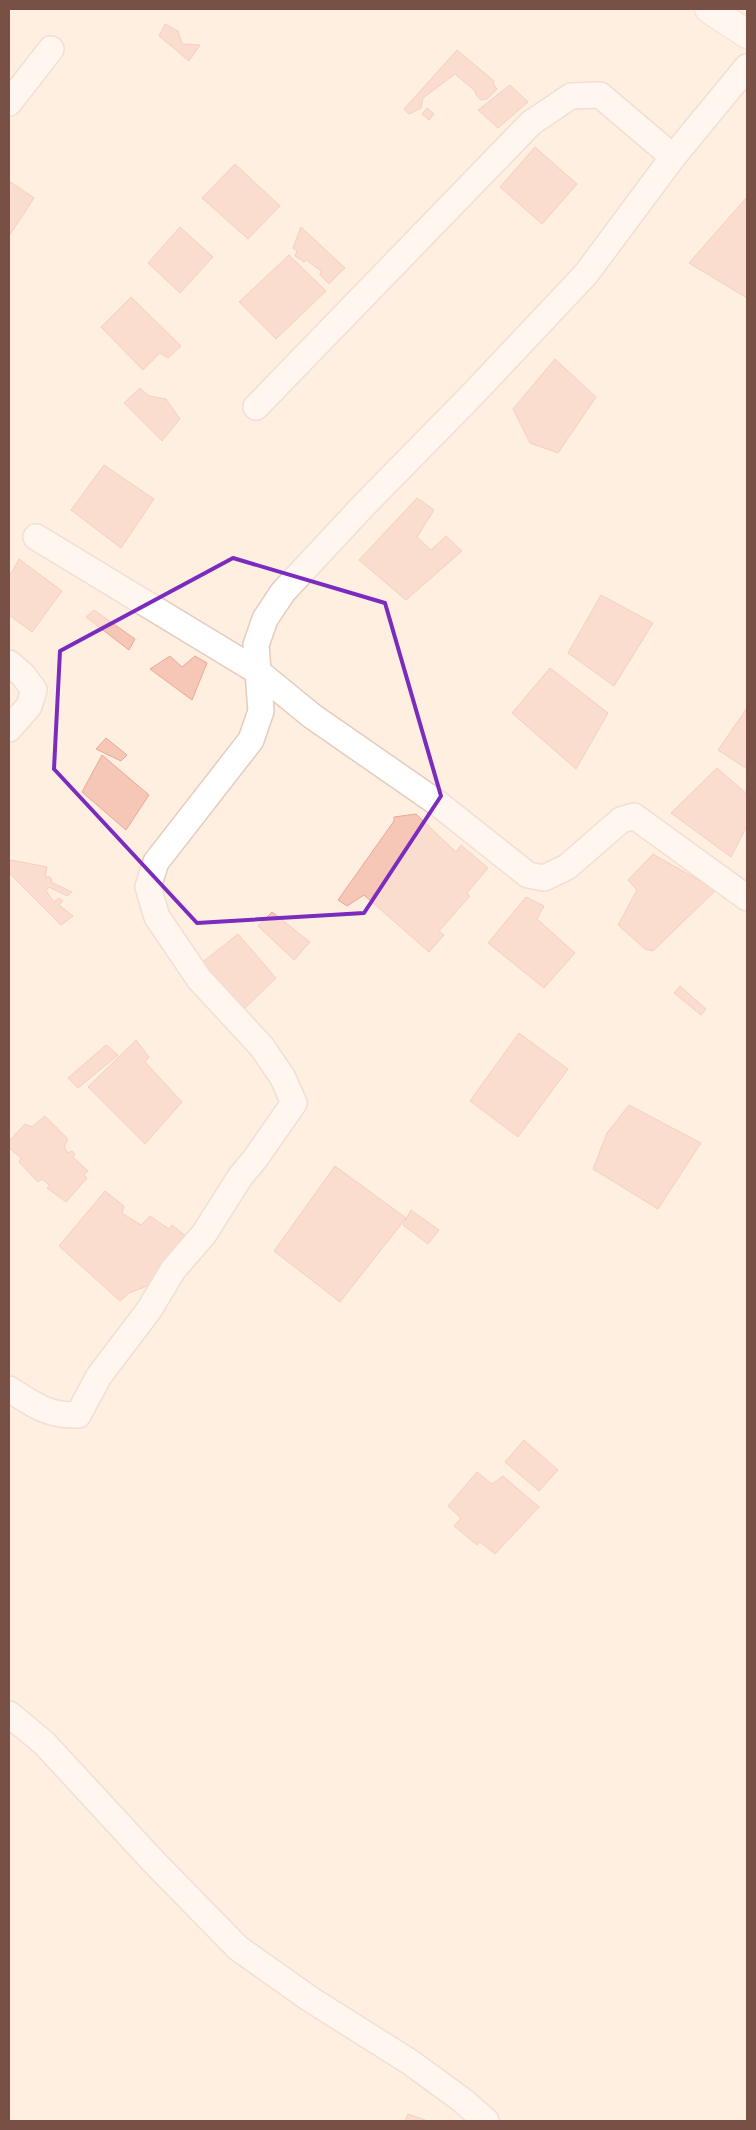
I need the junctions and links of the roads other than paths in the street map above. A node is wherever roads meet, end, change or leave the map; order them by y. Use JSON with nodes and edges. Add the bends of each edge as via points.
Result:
{"nodes":[{"id":1,"x":709,"y":9,"type":"edge"},
{"id":2,"x":747,"y":34,"type":"edge"},
{"id":3,"x":50,"y":49,"type":"dead end"},
{"id":4,"x":747,"y":68,"type":"edge"},
{"id":5,"x":9,"y":103,"type":"edge"},
{"id":6,"x":673,"y":157,"type":"junction"},
{"id":7,"x":256,"y":407,"type":"dead end"},
{"id":8,"x":36,"y":537,"type":"dead end"},
{"id":9,"x":9,"y":663,"type":"edge"},
{"id":10,"x":257,"y":671,"type":"junction"},
{"id":11,"x":9,"y":729,"type":"edge"},
{"id":12,"x":747,"y":898,"type":"edge"},
{"id":13,"x":9,"y":1389,"type":"edge"},
{"id":14,"x":9,"y":1714,"type":"edge"},
{"id":15,"x":486,"y":2121,"type":"edge"}],
"edges":[{"from":1,"to":2,"type":"street"},
{"from":3,"to":5,"type":"street"},
{"from":4,"to":6,"type":"street"},
{"from":6,"to":7,"type":"street","via":[[600,95],[571,96],[530,123]]},
{"from":6,"to":10,"type":"street","via":[[586,274],[283,592],[265,619],[256,645]]},
{"from":8,"to":10,"type":"street"},
{"from":9,"to":11,"type":"street","via":[[34,690],[29,706]]},
{"from":10,"to":12,"type":"street","via":[[312,716],[436,802],[528,875],[544,878],[567,867],[621,820],[634,816]]},
{"from":10,"to":13,"type":"street","via":[[261,711],[252,740],[156,862],[148,887],[156,917],[199,978],[262,1047],[283,1078],[294,1103],[256,1159],[240,1176],[204,1234],[173,1270],[149,1310],[98,1376],[78,1415],[44,1412]]},
{"from":14,"to":15,"type":"street","via":[[44,1743],[238,1948],[310,1999],[410,2062]]}]}
